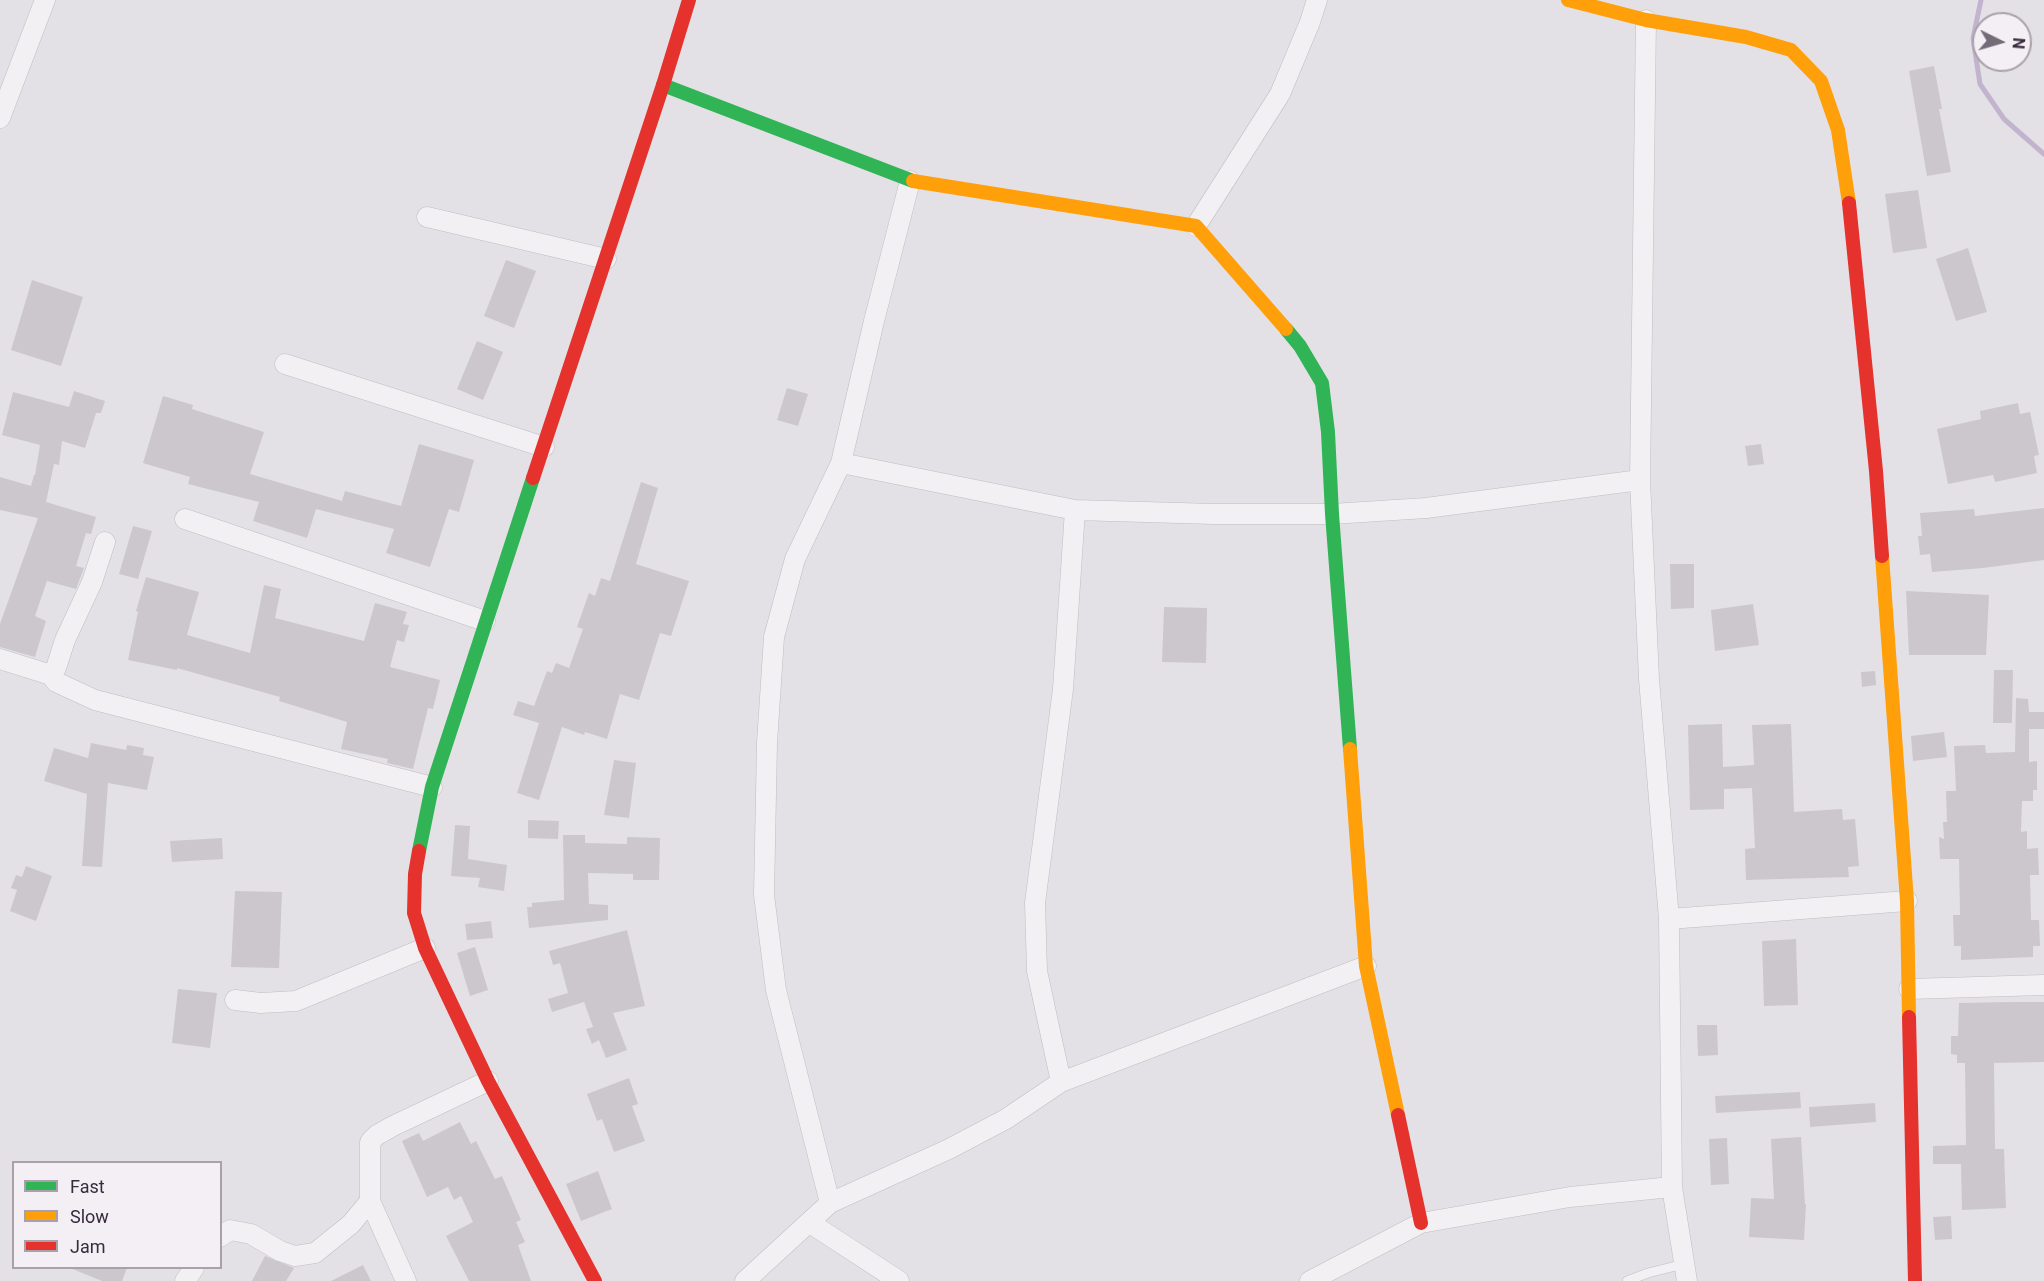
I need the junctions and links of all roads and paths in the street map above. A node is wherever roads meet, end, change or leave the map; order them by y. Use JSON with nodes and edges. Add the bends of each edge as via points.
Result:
{"nodes":[{"id":1,"x":45,"y":0,"type":"edge"},
{"id":2,"x":689,"y":0,"type":"edge"},
{"id":3,"x":1317,"y":0,"type":"edge"},
{"id":4,"x":1568,"y":0,"type":"edge"},
{"id":5,"x":1607,"y":5,"type":"edge"},
{"id":6,"x":1646,"y":20,"type":"junction"},
{"id":7,"x":663,"y":86,"type":"junction"},
{"id":8,"x":0,"y":118,"type":"edge"},
{"id":9,"x":910,"y":181,"type":"junction"},
{"id":10,"x":427,"y":217,"type":"dead end"},
{"id":11,"x":1196,"y":226,"type":"junction"},
{"id":12,"x":606,"y":259,"type":"junction"},
{"id":13,"x":285,"y":364,"type":"dead end"},
{"id":14,"x":544,"y":447,"type":"junction"},
{"id":15,"x":841,"y":463,"type":"junction"},
{"id":16,"x":1640,"y":480,"type":"junction"},
{"id":17,"x":1075,"y":510,"type":"junction"},
{"id":18,"x":1332,"y":514,"type":"junction"},
{"id":19,"x":185,"y":519,"type":"dead end"},
{"id":20,"x":105,"y":542,"type":"dead end"},
{"id":21,"x":485,"y":621,"type":"junction"},
{"id":22,"x":0,"y":659,"type":"edge"},
{"id":23,"x":51,"y":675,"type":"junction"},
{"id":24,"x":432,"y":787,"type":"junction"},
{"id":25,"x":1907,"y":901,"type":"junction"},
{"id":26,"x":1669,"y":919,"type":"junction"},
{"id":27,"x":425,"y":948,"type":"junction"},
{"id":28,"x":1366,"y":966,"type":"junction"},
{"id":29,"x":2044,"y":985,"type":"edge"},
{"id":30,"x":1909,"y":990,"type":"junction"},
{"id":31,"x":235,"y":1000,"type":"dead end"},
{"id":32,"x":488,"y":1081,"type":"junction"},
{"id":33,"x":1061,"y":1082,"type":"junction"},
{"id":34,"x":1672,"y":1187,"type":"junction"},
{"id":35,"x":370,"y":1201,"type":"junction"},
{"id":36,"x":830,"y":1203,"type":"junction"},
{"id":37,"x":810,"y":1223,"type":"junction"},
{"id":38,"x":1421,"y":1223,"type":"junction"},
{"id":39,"x":222,"y":1236,"type":"edge"},
{"id":40,"x":1686,"y":1273,"type":"edge"},
{"id":41,"x":406,"y":1281,"type":"edge"},
{"id":42,"x":595,"y":1281,"type":"edge"},
{"id":43,"x":745,"y":1281,"type":"edge"},
{"id":44,"x":899,"y":1281,"type":"edge"},
{"id":45,"x":1310,"y":1281,"type":"edge"},
{"id":46,"x":1627,"y":1281,"type":"edge"},
{"id":47,"x":1915,"y":1281,"type":"edge"}],
"edges":[{"from":1,"to":8,"type":"street"},
{"from":2,"to":7,"type":"street"},
{"from":3,"to":11,"type":"street","via":[[1280,94]]},
{"from":4,"to":5,"type":"street"},
{"from":5,"to":6,"type":"street"},
{"from":6,"to":16,"type":"street"},
{"from":6,"to":25,"type":"street","via":[[1746,37],[1791,50],[1821,81],[1838,130],[1853,233],[1876,471]]},
{"from":7,"to":9,"type":"street"},
{"from":7,"to":12,"type":"street"},
{"from":9,"to":11,"type":"street"},
{"from":9,"to":15,"type":"street"},
{"from":10,"to":12,"type":"street"},
{"from":11,"to":18,"type":"street","via":[[1300,346],[1322,383]]},
{"from":12,"to":14,"type":"street"},
{"from":13,"to":14,"type":"street"},
{"from":14,"to":21,"type":"street"},
{"from":15,"to":17,"type":"street"},
{"from":15,"to":36,"type":"street","via":[[795,559],[774,637],[765,821],[764,895],[776,990]]},
{"from":16,"to":18,"type":"street","via":[[1426,508]]},
{"from":16,"to":26,"type":"street","via":[[1649,679]]},
{"from":17,"to":18,"type":"street"},
{"from":17,"to":33,"type":"street","via":[[1063,689],[1035,903],[1037,971]]},
{"from":18,"to":28,"type":"street"},
{"from":19,"to":21,"type":"street"},
{"from":20,"to":23,"type":"street","via":[[92,582]]},
{"from":21,"to":24,"type":"street"},
{"from":22,"to":23,"type":"street"},
{"from":23,"to":24,"type":"street","via":[[56,682],[95,700]]},
{"from":24,"to":27,"type":"street","via":[[415,874],[414,913]]},
{"from":25,"to":26,"type":"street"},
{"from":25,"to":30,"type":"street"},
{"from":26,"to":34,"type":"street"},
{"from":27,"to":31,"type":"street","via":[[296,1001]]},
{"from":27,"to":32,"type":"street"},
{"from":28,"to":33,"type":"street"},
{"from":28,"to":38,"type":"street"},
{"from":29,"to":30,"type":"street"},
{"from":30,"to":47,"type":"street"},
{"from":32,"to":35,"type":"street","via":[[393,1126],[370,1142]]},
{"from":32,"to":42,"type":"street"},
{"from":33,"to":36,"type":"street","via":[[1006,1119],[949,1149]]},
{"from":34,"to":38,"type":"street","via":[[1570,1197]]},
{"from":34,"to":40,"type":"street"},
{"from":35,"to":39,"type":"street","via":[[351,1224],[315,1253],[295,1256],[251,1234],[230,1230]]},
{"from":35,"to":41,"type":"street"},
{"from":36,"to":37,"type":"street"},
{"from":37,"to":43,"type":"street"},
{"from":37,"to":44,"type":"street"},
{"from":38,"to":45,"type":"street"},
{"from":40,"to":46,"type":"lane","via":[[1648,1273]]}]}
